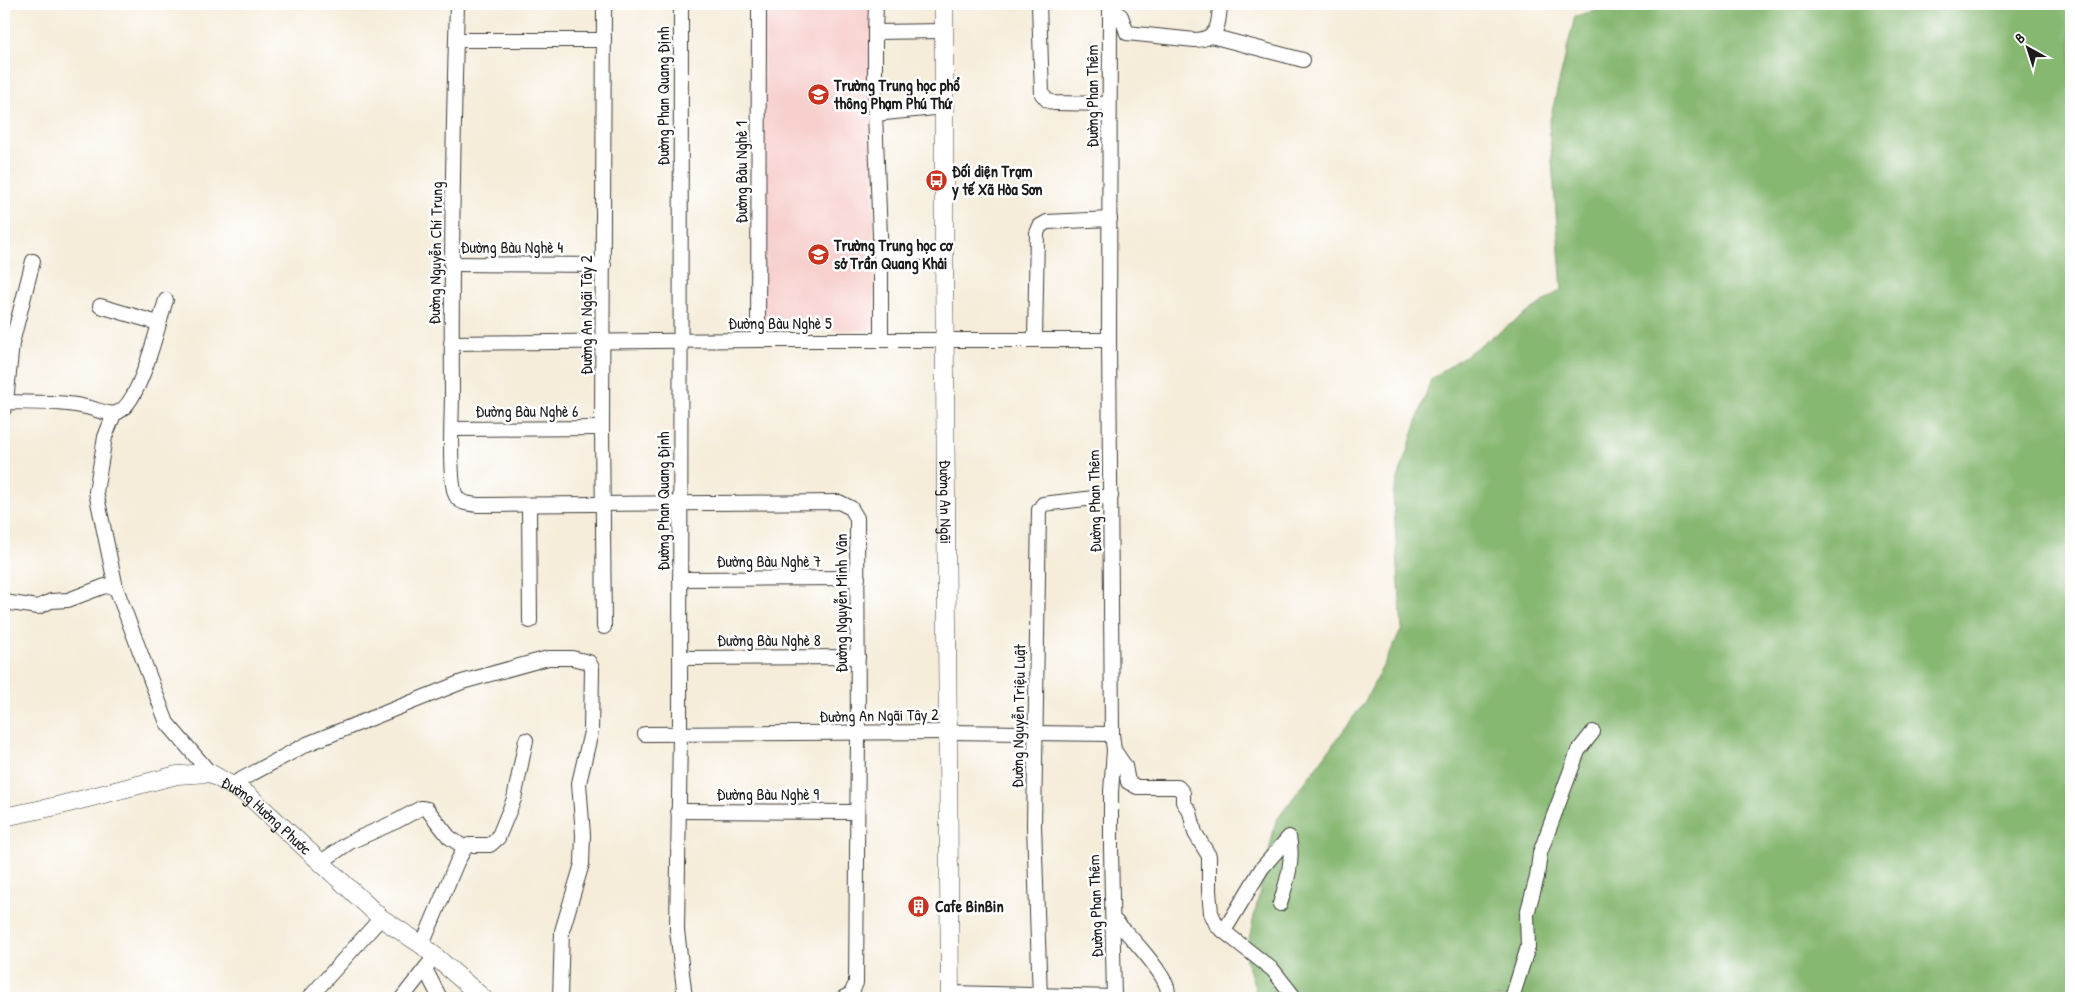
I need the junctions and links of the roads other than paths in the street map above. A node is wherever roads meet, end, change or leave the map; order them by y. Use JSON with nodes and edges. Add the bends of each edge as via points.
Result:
{"nodes":[{"id":1,"x":457,"y":4,"type":"edge"},
{"id":2,"x":604,"y":4,"type":"edge"},
{"id":3,"x":681,"y":4,"type":"edge"},
{"id":4,"x":759,"y":4,"type":"edge"},
{"id":5,"x":876,"y":4,"type":"edge"},
{"id":6,"x":944,"y":4,"type":"edge"},
{"id":7,"x":1040,"y":4,"type":"edge"},
{"id":8,"x":1220,"y":4,"type":"edge"},
{"id":9,"x":1110,"y":6,"type":"edge"},
{"id":10,"x":944,"y":30,"type":"junction"},
{"id":11,"x":875,"y":32,"type":"junction"},
{"id":12,"x":1127,"y":33,"type":"junction"},
{"id":13,"x":1110,"y":34,"type":"junction"},
{"id":14,"x":1211,"y":36,"type":"junction"},
{"id":15,"x":456,"y":40,"type":"junction"},
{"id":16,"x":604,"y":40,"type":"junction"},
{"id":17,"x":1303,"y":60,"type":"dead end"},
{"id":18,"x":1109,"y":104,"type":"junction"},
{"id":19,"x":944,"y":107,"type":"junction"},
{"id":20,"x":875,"y":114,"type":"junction"},
{"id":21,"x":1110,"y":219,"type":"junction"},
{"id":22,"x":944,"y":253,"type":"junction"},
{"id":23,"x":881,"y":260,"type":"junction"},
{"id":24,"x":33,"y":261,"type":"dead end"},
{"id":25,"x":451,"y":264,"type":"junction"},
{"id":26,"x":604,"y":265,"type":"junction"},
{"id":27,"x":166,"y":300,"type":"dead end"},
{"id":28,"x":100,"y":306,"type":"dead end"},
{"id":29,"x":158,"y":323,"type":"junction"},
{"id":30,"x":758,"y":340,"type":"junction"},
{"id":31,"x":881,"y":340,"type":"junction"},
{"id":32,"x":946,"y":340,"type":"junction"},
{"id":33,"x":1036,"y":340,"type":"junction"},
{"id":34,"x":1109,"y":340,"type":"junction"},
{"id":35,"x":603,"y":342,"type":"junction"},
{"id":36,"x":681,"y":342,"type":"junction"},
{"id":37,"x":452,"y":343,"type":"junction"},
{"id":38,"x":5,"y":406,"type":"edge"},
{"id":39,"x":114,"y":414,"type":"junction"},
{"id":40,"x":602,"y":428,"type":"junction"},
{"id":41,"x":452,"y":429,"type":"junction"},
{"id":42,"x":1111,"y":496,"type":"junction"},
{"id":43,"x":459,"y":500,"type":"joint"},
{"id":44,"x":529,"y":504,"type":"junction"},
{"id":45,"x":604,"y":504,"type":"junction"},
{"id":46,"x":680,"y":504,"type":"junction"},
{"id":47,"x":858,"y":578,"type":"junction"},
{"id":48,"x":680,"y":579,"type":"junction"},
{"id":49,"x":116,"y":588,"type":"junction"},
{"id":50,"x":4,"y":602,"type":"edge"},
{"id":51,"x":530,"y":620,"type":"dead end"},
{"id":52,"x":604,"y":627,"type":"dead end"},
{"id":53,"x":680,"y":658,"type":"junction"},
{"id":54,"x":858,"y":658,"type":"junction"},
{"id":55,"x":948,"y":732,"type":"junction"},
{"id":56,"x":1036,"y":732,"type":"junction"},
{"id":57,"x":1593,"y":732,"type":"dead end"},
{"id":58,"x":858,"y":733,"type":"junction"},
{"id":59,"x":645,"y":734,"type":"dead end"},
{"id":60,"x":680,"y":734,"type":"junction"},
{"id":61,"x":1112,"y":734,"type":"junction"},
{"id":62,"x":526,"y":740,"type":"dead end"},
{"id":63,"x":1114,"y":750,"type":"junction"},
{"id":64,"x":210,"y":773,"type":"junction"},
{"id":65,"x":231,"y":785,"type":"junction"},
{"id":66,"x":678,"y":811,"type":"junction"},
{"id":67,"x":857,"y":812,"type":"junction"},
{"id":68,"x":4,"y":817,"type":"edge"},
{"id":69,"x":465,"y":848,"type":"junction"},
{"id":70,"x":321,"y":862,"type":"junction"},
{"id":71,"x":1280,"y":904,"type":"dead end"},
{"id":72,"x":381,"y":918,"type":"junction"},
{"id":73,"x":1113,"y":919,"type":"junction"},
{"id":74,"x":1224,"y":931,"type":"junction"},
{"id":75,"x":427,"y":957,"type":"junction"},
{"id":76,"x":950,"y":996,"type":"edge"},
{"id":77,"x":1040,"y":996,"type":"edge"},
{"id":78,"x":309,"y":998,"type":"edge"},
{"id":79,"x":402,"y":998,"type":"edge"},
{"id":80,"x":440,"y":998,"type":"edge"},
{"id":81,"x":483,"y":998,"type":"edge"},
{"id":82,"x":560,"y":998,"type":"edge"},
{"id":83,"x":684,"y":998,"type":"edge"},
{"id":84,"x":843,"y":998,"type":"edge"},
{"id":85,"x":1115,"y":998,"type":"edge"},
{"id":86,"x":1168,"y":998,"type":"edge"},
{"id":87,"x":1295,"y":998,"type":"edge"},
{"id":88,"x":1512,"y":998,"type":"edge"}],
"edges":[{"from":1,"to":15,"type":"street","name":"Đường Nguyễn Chí Trung"},
{"from":2,"to":16,"type":"street","name":"Đường An Ngãi Tây 2"},
{"from":3,"to":36,"type":"street","name":"Đường Phan Quang Định"},
{"from":4,"to":30,"type":"street","name":"Đường Bàu Nghè 1"},
{"from":5,"to":11,"type":"street"},
{"from":6,"to":10,"type":"main road","name":"Đường An Ngãi"},
{"from":7,"to":18,"type":"street","via":[[1042,94],[1046,100]]},
{"from":8,"to":14,"type":"street","via":[[1216,30]]},
{"from":9,"to":12,"type":"street","via":[[1121,16]]},
{"from":9,"to":13,"type":"street","name":"Đường Phan Thêm"},
{"from":10,"to":11,"type":"street"},
{"from":10,"to":19,"type":"main road","name":"Đường An Ngãi"},
{"from":11,"to":20,"type":"street"},
{"from":12,"to":13,"type":"street"},
{"from":12,"to":14,"type":"street","via":[[1195,40]]},
{"from":13,"to":18,"type":"street","name":"Đường Phan Thêm"},
{"from":14,"to":17,"type":"street"},
{"from":15,"to":16,"type":"street"},
{"from":15,"to":25,"type":"street","name":"Đường Nguyễn Chí Trung"},
{"from":16,"to":26,"type":"street","name":"Đường An Ngãi Tây 2"},
{"from":18,"to":21,"type":"street","name":"Đường Phan Thêm"},
{"from":19,"to":20,"type":"street"},
{"from":19,"to":22,"type":"main road","name":"Đường An Ngãi"},
{"from":20,"to":23,"type":"street"},
{"from":21,"to":33,"type":"street","via":[[1047,222],[1040,226]]},
{"from":21,"to":34,"type":"street","name":"Đường Phan Thêm"},
{"from":22,"to":23,"type":"street","via":[[896,253]]},
{"from":22,"to":32,"type":"main road","name":"Đường An Ngãi"},
{"from":23,"to":31,"type":"street"},
{"from":24,"to":38,"type":"street","via":[[12,343]]},
{"from":25,"to":26,"type":"street","name":"Đường Bàu Nghè 4"},
{"from":25,"to":37,"type":"street","name":"Đường Nguyễn Chí Trung"},
{"from":26,"to":35,"type":"street","name":"Đường An Ngãi Tây 2"},
{"from":27,"to":29,"type":"street"},
{"from":28,"to":29,"type":"street"},
{"from":29,"to":39,"type":"street","via":[[136,393],[126,407]]},
{"from":30,"to":31,"type":"street","name":"Đường Bàu Nghè 5"},
{"from":30,"to":36,"type":"street","name":"Đường Bàu Nghè 5"},
{"from":31,"to":32,"type":"street","name":"Đường Bàu Nghè 5"},
{"from":32,"to":33,"type":"street","name":"Đường Bàu Nghè 5"},
{"from":32,"to":55,"type":"main road","name":"Đường An Ngãi"},
{"from":33,"to":34,"type":"street","name":"Đường Bàu Nghè 5"},
{"from":34,"to":42,"type":"street","name":"Đường Phan Thêm"},
{"from":35,"to":36,"type":"street","name":"Đường Bàu Nghè 5"},
{"from":35,"to":37,"type":"street","name":"Đường Bàu Nghè 5"},
{"from":35,"to":40,"type":"street","name":"Đường An Ngãi Tây 2"},
{"from":36,"to":46,"type":"street","name":"Đường Phan Quang Định"},
{"from":37,"to":41,"type":"street","name":"Đường Nguyễn Chí Trung"},
{"from":38,"to":39,"type":"street","via":[[80,405]]},
{"from":39,"to":49,"type":"street","via":[[105,437],[96,492]]},
{"from":40,"to":41,"type":"street","name":"Đường Bàu Nghè 6"},
{"from":40,"to":45,"type":"street","name":"Đường An Ngãi Tây 2"},
{"from":41,"to":43,"type":"street","name":"Đường Nguyễn Chí Trung","via":[[453,488]]},
{"from":42,"to":56,"type":"street","name":"Đường Nguyễn Triệu Luật","via":[[1043,504],[1039,510]]},
{"from":42,"to":61,"type":"street","name":"Đường Phan Thêm"},
{"from":43,"to":44,"type":"street","name":"Đường Nguyễn Minh Vân","via":[[470,504]]},
{"from":44,"to":45,"type":"street","name":"Đường Nguyễn Minh Vân"},
{"from":44,"to":51,"type":"street"},
{"from":45,"to":46,"type":"street","name":"Đường Nguyễn Minh Vân"},
{"from":45,"to":52,"type":"street","name":"Đường An Ngãi Tây 2"},
{"from":46,"to":47,"type":"street","name":"Đường Nguyễn Minh Vân","via":[[839,502],[851,508],[857,518]]},
{"from":46,"to":48,"type":"street","name":"Đường Phan Quang Định"},
{"from":47,"to":48,"type":"street","name":"Đường Bàu Nghè 7"},
{"from":47,"to":54,"type":"street","name":"Đường Nguyễn Minh Vân"},
{"from":48,"to":53,"type":"street","name":"Đường Phan Quang Định"},
{"from":49,"to":50,"type":"street","via":[[105,586],[38,607]]},
{"from":49,"to":64,"type":"street","via":[[167,723]]},
{"from":53,"to":54,"type":"street","name":"Đường Bàu Nghè 8"},
{"from":53,"to":60,"type":"street","name":"Đường Phan Quang Định"},
{"from":54,"to":58,"type":"street","name":"Đường Nguyễn Minh Vân"},
{"from":55,"to":56,"type":"street","name":"Đường An Ngãi Tây 2"},
{"from":55,"to":58,"type":"street","name":"Đường An Ngãi Tây 2"},
{"from":55,"to":76,"type":"main road","name":"Đường An Ngãi"},
{"from":56,"to":61,"type":"street","name":"Đường An Ngãi Tây 2"},
{"from":56,"to":77,"type":"street","name":"Đường Nguyễn Triệu Luật","via":[[1034,825]]},
{"from":57,"to":88,"type":"street","via":[[1578,752],[1540,853],[1527,914],[1528,947]]},
{"from":58,"to":60,"type":"street","name":"Đường An Ngãi Tây 2"},
{"from":58,"to":67,"type":"street","name":"Đường Nguyễn Minh Vân"},
{"from":59,"to":60,"type":"street","name":"Đường An Ngãi Tây 2"},
{"from":60,"to":66,"type":"street","name":"Đường Phan Quang Định"},
{"from":61,"to":63,"type":"street","name":"Đường Phan Thêm"},
{"from":62,"to":69,"type":"street","via":[[516,792],[498,838],[490,845],[469,845]]},
{"from":63,"to":73,"type":"street","name":"Đường Phan Thêm","via":[[1111,792]]},
{"from":63,"to":74,"type":"street","via":[[1125,766],[1128,782],[1137,787],[1178,787],[1183,793],[1183,802],[1190,812],[1195,833],[1209,856],[1211,913],[1217,926]]},
{"from":64,"to":65,"type":"main road","name":"Đường Hưởng Phước"},
{"from":64,"to":68,"type":"main road","name":"Đường Hưởng Phước","via":[[177,775]]},
{"from":65,"to":70,"type":"main road","name":"Đường Hưởng Phước","via":[[248,795]]},
{"from":65,"to":82,"type":"street","via":[[315,741],[462,682],[548,658],[590,662],[592,732],[579,783],[582,864],[562,931]]},
{"from":66,"to":67,"type":"street","name":"Đường Bàu Nghè 9"},
{"from":66,"to":83,"type":"street","name":"Đường Phan Quang Định","via":[[677,930]]},
{"from":67,"to":84,"type":"street","name":"Đường Nguyễn Minh Vân","via":[[856,984],[851,994]]},
{"from":69,"to":70,"type":"street","via":[[449,837],[427,809],[421,808],[350,842]]},
{"from":69,"to":75,"type":"street","via":[[457,862]]},
{"from":70,"to":72,"type":"main road","name":"Đường Hưởng Phước"},
{"from":71,"to":74,"type":"street","via":[[1290,866],[1292,849],[1289,837],[1262,868]]},
{"from":72,"to":75,"type":"main road","name":"Đường Hưởng Phước"},
{"from":72,"to":78,"type":"street"},
{"from":73,"to":85,"type":"street","name":"Đường Phan Thêm"},
{"from":73,"to":86,"type":"street","via":[[1155,968],[1167,987]]},
{"from":74,"to":87,"type":"street","via":[[1273,970]]},
{"from":75,"to":79,"type":"street"},
{"from":75,"to":80,"type":"street"},
{"from":75,"to":81,"type":"main road","name":"Đường Hưởng Phước"},
{"from":76,"to":77,"type":"street"},
{"from":77,"to":85,"type":"street"}]}
